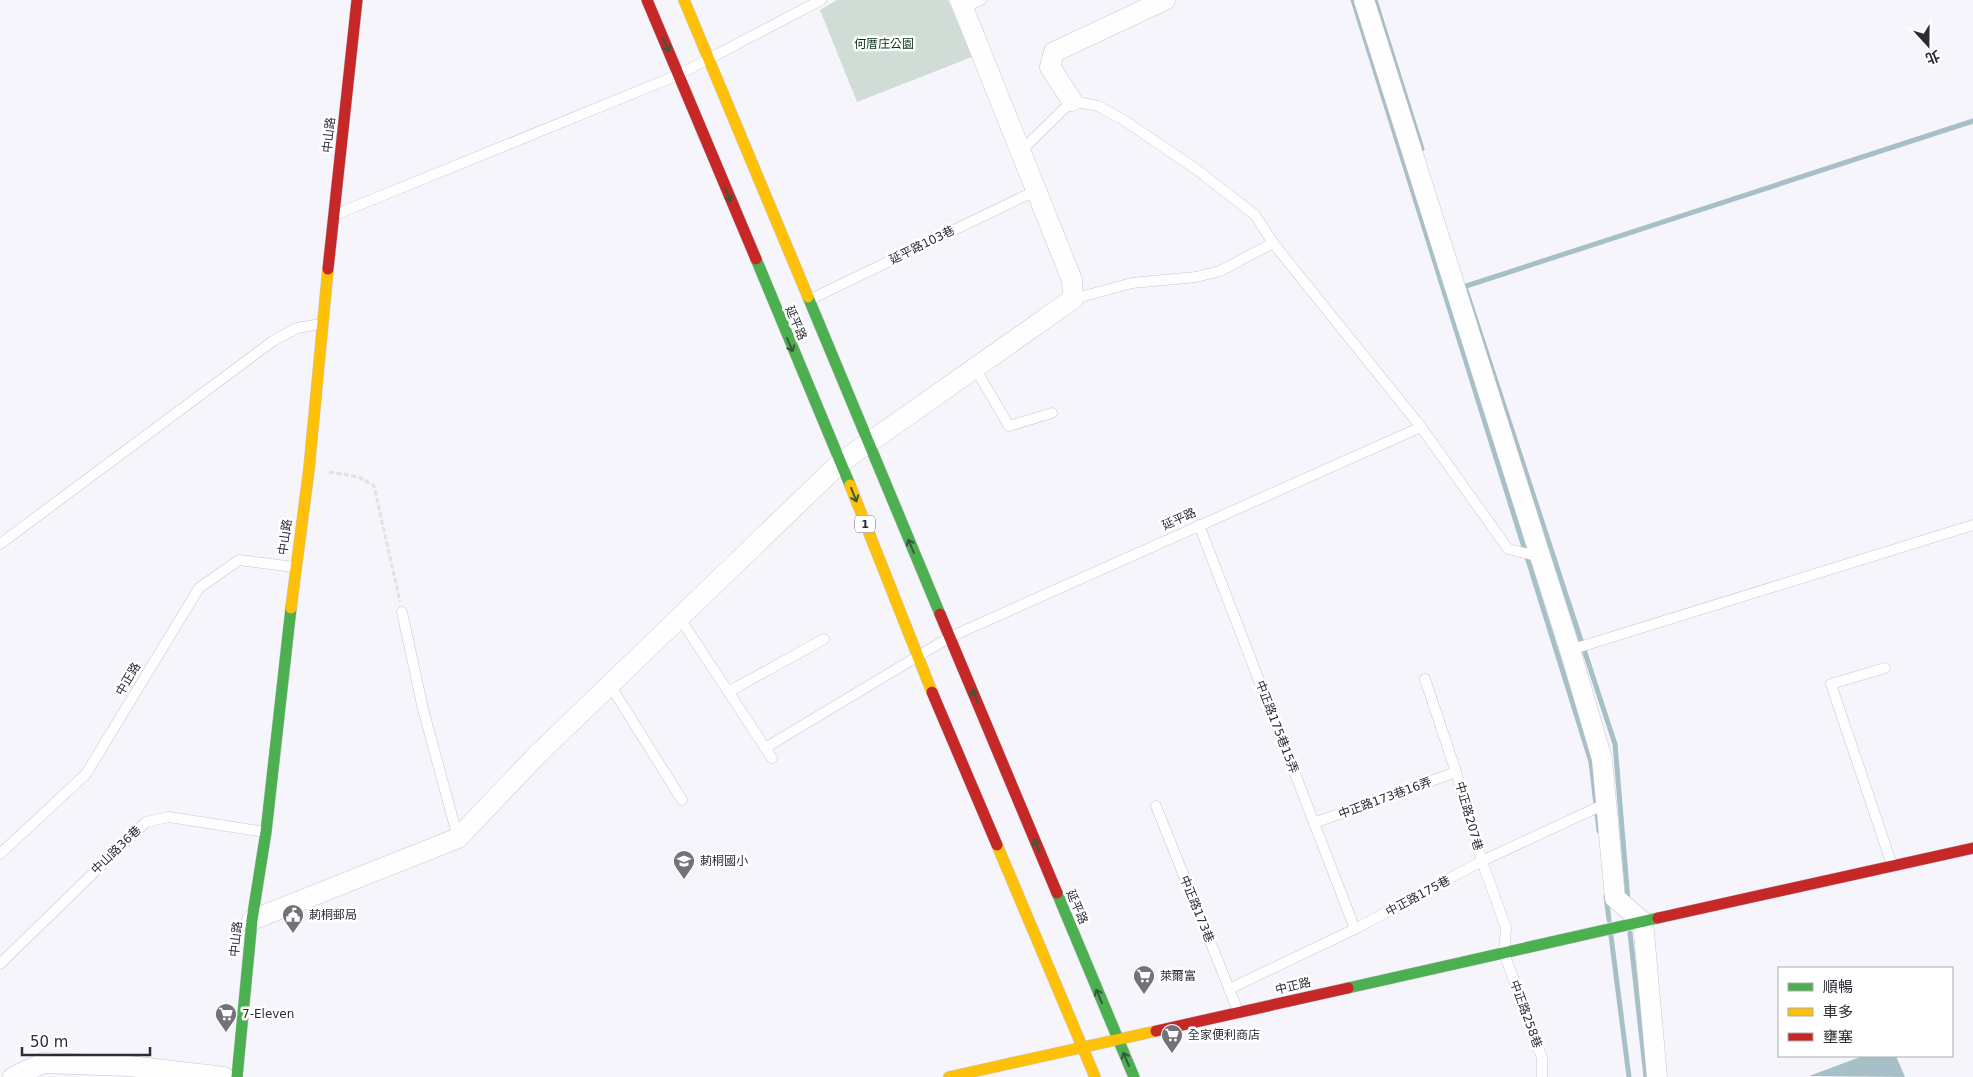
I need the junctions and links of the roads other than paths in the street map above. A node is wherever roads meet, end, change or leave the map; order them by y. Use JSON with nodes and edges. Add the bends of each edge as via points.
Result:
{"nodes":[{"id":1,"x":357,"y":0,"type":"edge"},
{"id":2,"x":647,"y":0,"type":"edge"},
{"id":3,"x":684,"y":0,"type":"edge"},
{"id":4,"x":821,"y":0,"type":"edge"},
{"id":5,"x":1165,"y":0,"type":"edge"},
{"id":6,"x":1364,"y":0,"type":"edge"},
{"id":7,"x":968,"y":3,"type":"edge"},
{"id":8,"x":709,"y":59,"type":"junction"},
{"id":9,"x":678,"y":75,"type":"junction"},
{"id":10,"x":1072,"y":101,"type":"junction"},
{"id":11,"x":1020,"y":152,"type":"junction"},
{"id":12,"x":1035,"y":191,"type":"junction"},
{"id":13,"x":334,"y":216,"type":"junction"},
{"id":14,"x":1273,"y":242,"type":"junction"},
{"id":15,"x":809,"y":300,"type":"junction"},
{"id":16,"x":1074,"y":300,"type":"junction"},
{"id":17,"x":322,"y":323,"type":"junction"},
{"id":18,"x":975,"y":368,"type":"junction"},
{"id":19,"x":1052,"y":413,"type":"dead end"},
{"id":20,"x":1421,"y":428,"type":"junction"},
{"id":21,"x":868,"y":444,"type":"junction"},
{"id":22,"x":840,"y":463,"type":"junction"},
{"id":23,"x":1199,"y":525,"type":"junction"},
{"id":24,"x":1973,"y":525,"type":"edge"},
{"id":25,"x":0,"y":544,"type":"edge"},
{"id":26,"x":1541,"y":557,"type":"junction"},
{"id":27,"x":295,"y":568,"type":"junction"},
{"id":28,"x":402,"y":612,"type":"road end"},
{"id":29,"x":680,"y":617,"type":"junction"},
{"id":30,"x":950,"y":637,"type":"junction"},
{"id":31,"x":824,"y":639,"type":"dead end"},
{"id":32,"x":1570,"y":650,"type":"junction"},
{"id":33,"x":918,"y":658,"type":"junction"},
{"id":34,"x":1885,"y":668,"type":"dead end"},
{"id":35,"x":1425,"y":679,"type":"dead end"},
{"id":36,"x":610,"y":685,"type":"junction"},
{"id":37,"x":728,"y":692,"type":"junction"},
{"id":38,"x":765,"y":748,"type":"junction"},
{"id":39,"x":772,"y":758,"type":"dead end"},
{"id":40,"x":1456,"y":772,"type":"junction"},
{"id":41,"x":682,"y":800,"type":"dead end"},
{"id":42,"x":1607,"y":804,"type":"junction"},
{"id":43,"x":1156,"y":806,"type":"dead end"},
{"id":44,"x":1314,"y":823,"type":"junction"},
{"id":45,"x":266,"y":832,"type":"junction"},
{"id":46,"x":458,"y":838,"type":"junction"},
{"id":47,"x":1973,"y":848,"type":"edge"},
{"id":48,"x":0,"y":854,"type":"edge"},
{"id":49,"x":1482,"y":861,"type":"junction"},
{"id":50,"x":1892,"y":866,"type":"junction"},
{"id":51,"x":252,"y":920,"type":"junction"},
{"id":52,"x":1643,"y":922,"type":"junction"},
{"id":53,"x":1355,"y":929,"type":"junction"},
{"id":54,"x":1504,"y":953,"type":"junction"},
{"id":55,"x":0,"y":964,"type":"edge"},
{"id":56,"x":1229,"y":989,"type":"junction"},
{"id":57,"x":1238,"y":1012,"type":"junction"},
{"id":58,"x":1118,"y":1040,"type":"junction"},
{"id":59,"x":1082,"y":1048,"type":"junction"},
{"id":60,"x":128,"y":1072,"type":"edge"},
{"id":61,"x":970,"y":1075,"type":"edge"},
{"id":62,"x":12,"y":1077,"type":"edge"},
{"id":63,"x":224,"y":1077,"type":"edge"},
{"id":64,"x":237,"y":1077,"type":"edge"},
{"id":65,"x":949,"y":1077,"type":"edge"},
{"id":66,"x":1094,"y":1077,"type":"edge"},
{"id":67,"x":1134,"y":1077,"type":"edge"},
{"id":68,"x":1542,"y":1077,"type":"edge"},
{"id":69,"x":1657,"y":1077,"type":"edge"}],
"edges":[{"from":1,"to":13,"type":"main road","name":"中山路"},
{"from":2,"to":9,"type":"main road","name":"延平路","number":"1","one_way":true},
{"from":3,"to":8,"type":"main road","name":"延平路"},
{"from":4,"to":8,"type":"lane"},
{"from":5,"to":10,"type":"street","via":[[1054,52],[1050,67]]},
{"from":6,"to":26,"type":"street"},
{"from":7,"to":11,"type":"street"},
{"from":8,"to":9,"type":"lane"},
{"from":8,"to":15,"type":"main road","name":"延平路"},
{"from":9,"to":13,"type":"lane"},
{"from":9,"to":22,"type":"main road","name":"延平路","number":"1","one_way":true},
{"from":10,"to":11,"type":"lane"},
{"from":10,"to":14,"type":"lane","via":[[1098,106],[1122,119],[1196,169],[1255,215]]},
{"from":11,"to":12,"type":"street"},
{"from":12,"to":15,"type":"lane","name":"延平路103巷"},
{"from":12,"to":16,"type":"street","via":[[1072,280]]},
{"from":13,"to":17,"type":"main road","name":"中山路"},
{"from":14,"to":16,"type":"lane","via":[[1220,271],[1196,277],[1132,283]]},
{"from":14,"to":20,"type":"lane"},
{"from":15,"to":21,"type":"main road","name":"延平路"},
{"from":16,"to":18,"type":"street"},
{"from":17,"to":25,"type":"lane","via":[[297,328],[273,341]]},
{"from":17,"to":27,"type":"main road","name":"中山路","via":[[309,469]]},
{"from":18,"to":19,"type":"lane","via":[[1009,426]]},
{"from":18,"to":21,"type":"street"},
{"from":20,"to":23,"type":"lane","name":"延平路"},
{"from":20,"to":26,"type":"lane","via":[[1508,549]]},
{"from":21,"to":22,"type":"street"},
{"from":30,"to":21,"type":"main road","name":"延平路","one_way":true},
{"from":22,"to":29,"type":"street"},
{"from":22,"to":33,"type":"main road","name":"延平路","number":"1","one_way":true},
{"from":23,"to":30,"type":"lane","name":"延平路"},
{"from":23,"to":44,"type":"lane","name":"中正路175巷15弄"},
{"from":24,"to":32,"type":"lane"},
{"from":26,"to":32,"type":"street"},
{"from":27,"to":45,"type":"main road","name":"中山路"},
{"from":27,"to":48,"type":"lane","name":"中正路","via":[[239,560],[199,588],[86,774]]},
{"from":28,"to":46,"type":"lane","via":[[423,709]]},
{"from":29,"to":36,"type":"street"},
{"from":29,"to":37,"type":"lane"},
{"from":30,"to":33,"type":"lane","name":"延平路"},
{"from":58,"to":30,"type":"main road","name":"延平路","one_way":true},
{"from":31,"to":37,"type":"lane"},
{"from":32,"to":42,"type":"street","via":[[1602,759]]},
{"from":33,"to":38,"type":"lane","name":"延平路"},
{"from":33,"to":59,"type":"main road","name":"延平路","number":"1"},
{"from":34,"to":50,"type":"lane","via":[[1831,684]]},
{"from":35,"to":40,"type":"lane","name":"中正路207巷"},
{"from":36,"to":41,"type":"lane"},
{"from":36,"to":46,"type":"street"},
{"from":37,"to":38,"type":"lane"},
{"from":38,"to":39,"type":"lane"},
{"from":40,"to":44,"type":"lane","name":"中正路173巷16弄"},
{"from":40,"to":49,"type":"lane","name":"中正路207巷"},
{"from":42,"to":49,"type":"lane","name":"中正路175巷"},
{"from":42,"to":52,"type":"street","via":[[1615,898]]},
{"from":43,"to":56,"type":"lane","name":"中正路173巷"},
{"from":44,"to":53,"type":"lane","name":"中正路175巷15弄"},
{"from":45,"to":51,"type":"main road","name":"中山路"},
{"from":45,"to":55,"type":"lane","name":"中山路36巷","via":[[169,817],[146,822]]},
{"from":46,"to":51,"type":"street"},
{"from":47,"to":50,"type":"main road","name":"中正路"},
{"from":49,"to":53,"type":"lane","name":"中正路175巷"},
{"from":49,"to":54,"type":"lane","name":"中正路207巷","via":[[1506,928]]},
{"from":50,"to":52,"type":"main road","name":"中正路"},
{"from":51,"to":64,"type":"main road","name":"中山路"},
{"from":52,"to":54,"type":"main road","name":"中正路"},
{"from":52,"to":69,"type":"street"},
{"from":53,"to":56,"type":"lane","name":"中正路175巷"},
{"from":54,"to":57,"type":"main road","name":"中正路"},
{"from":54,"to":68,"type":"lane","name":"中正路258巷","via":[[1542,1058]]},
{"from":56,"to":57,"type":"lane","name":"中正路173巷"},
{"from":57,"to":58,"type":"main road","name":"中正路"},
{"from":58,"to":59,"type":"main road","name":"中正路"},
{"from":67,"to":58,"type":"main road","name":"延平路","one_way":true},
{"from":59,"to":61,"type":"main road","name":"中正路"},
{"from":59,"to":66,"type":"main road","name":"延平路","number":"1"},
{"from":60,"to":62,"type":"street","via":[[43,1063]]},
{"from":60,"to":63,"type":"street"},
{"from":61,"to":65,"type":"main road","name":"中正路"}]}
